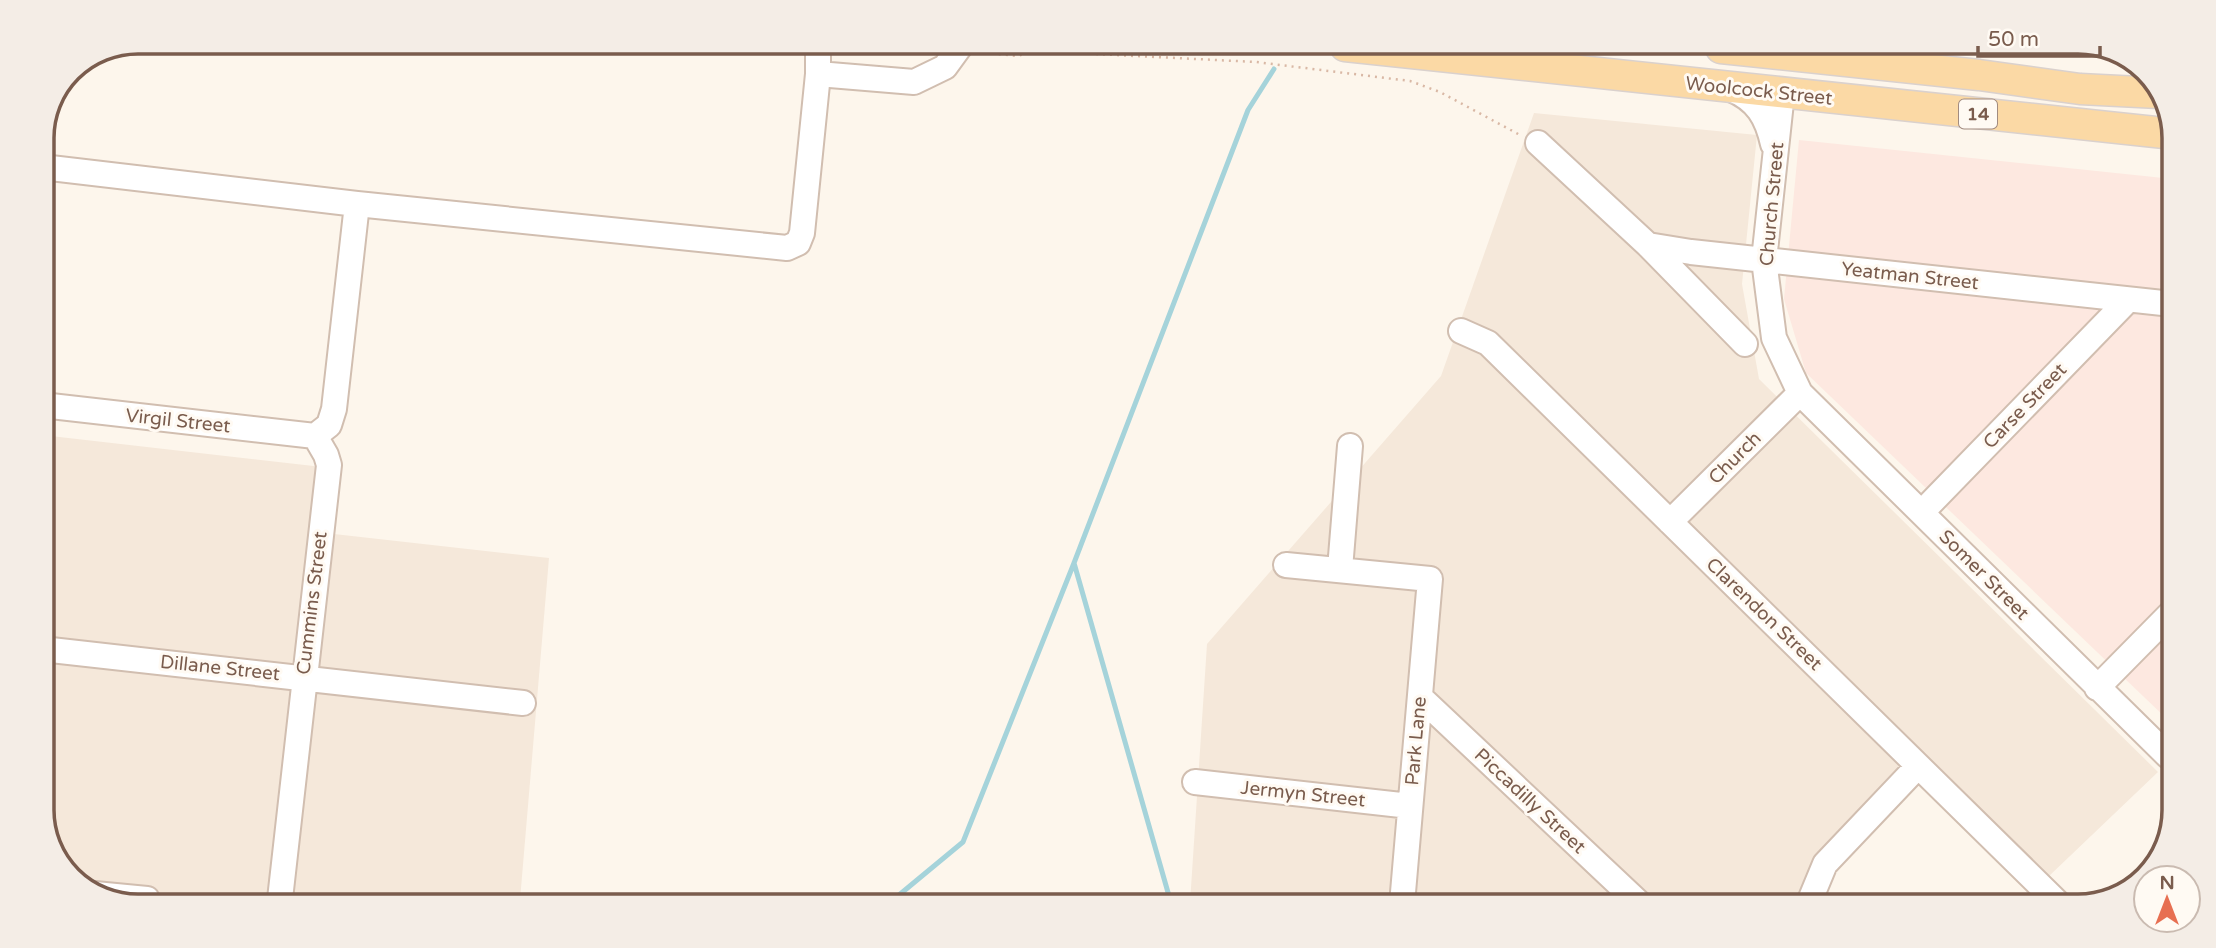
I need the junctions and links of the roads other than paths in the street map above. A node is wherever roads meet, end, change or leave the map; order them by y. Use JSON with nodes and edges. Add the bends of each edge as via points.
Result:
{"nodes":[{"id":1,"x":818,"y":54,"type":"edge"},
{"id":2,"x":955,"y":54,"type":"edge"},
{"id":3,"x":1417,"y":54,"type":"edge"},
{"id":4,"x":1740,"y":54,"type":"edge"},
{"id":5,"x":1783,"y":54,"type":"edge"},
{"id":6,"x":818,"y":74,"type":"junction"},
{"id":7,"x":1731,"y":89,"type":"junction"},
{"id":8,"x":1782,"y":93,"type":"junction"},
{"id":9,"x":2148,"y":93,"type":"edge"},
{"id":10,"x":2162,"y":133,"type":"edge"},
{"id":11,"x":1538,"y":143,"type":"road end"},
{"id":12,"x":1775,"y":155,"type":"junction"},
{"id":13,"x":54,"y":168,"type":"edge"},
{"id":14,"x":357,"y":204,"type":"junction"},
{"id":15,"x":1648,"y":245,"type":"junction"},
{"id":16,"x":1764,"y":260,"type":"junction"},
{"id":17,"x":2127,"y":300,"type":"junction"},
{"id":18,"x":2162,"y":303,"type":"edge"},
{"id":19,"x":1461,"y":331,"type":"dead end"},
{"id":20,"x":1745,"y":344,"type":"dead end"},
{"id":21,"x":1801,"y":393,"type":"junction"},
{"id":22,"x":54,"y":406,"type":"edge"},
{"id":23,"x":315,"y":436,"type":"junction"},
{"id":24,"x":1350,"y":446,"type":"dead end"},
{"id":25,"x":1922,"y":512,"type":"junction"},
{"id":26,"x":1670,"y":522,"type":"junction"},
{"id":27,"x":1286,"y":565,"type":"dead end"},
{"id":28,"x":1340,"y":569,"type":"junction"},
{"id":29,"x":2162,"y":622,"type":"edge"},
{"id":30,"x":54,"y":650,"type":"edge"},
{"id":31,"x":303,"y":677,"type":"junction"},
{"id":32,"x":2097,"y":688,"type":"junction"},
{"id":33,"x":1420,"y":697,"type":"junction"},
{"id":34,"x":523,"y":703,"type":"dead end"},
{"id":35,"x":2162,"y":750,"type":"edge"},
{"id":36,"x":1918,"y":766,"type":"junction"},
{"id":37,"x":1195,"y":782,"type":"dead end"},
{"id":38,"x":1410,"y":806,"type":"junction"},
{"id":39,"x":281,"y":894,"type":"edge"},
{"id":40,"x":1403,"y":894,"type":"edge"},
{"id":41,"x":1629,"y":894,"type":"edge"},
{"id":42,"x":1813,"y":894,"type":"edge"},
{"id":43,"x":2048,"y":894,"type":"edge"}],
"edges":[{"from":1,"to":6,"type":"street"},
{"from":2,"to":6,"type":"street","via":[[945,67],[914,82]]},
{"from":3,"to":7,"type":"main road","name":"Woolcock Street","number":"14"},
{"from":4,"to":8,"type":"main road","via":[[1776,71]]},
{"from":5,"to":9,"type":"main road","name":"Woolcock Street","number":"14","via":[[2106,92]]},
{"from":6,"to":14,"type":"street","via":[[802,233],[798,243],[787,248]]},
{"from":7,"to":8,"type":"main road","name":"Woolcock Street","number":"14"},
{"from":7,"to":12,"type":"street","via":[[1761,110]]},
{"from":8,"to":10,"type":"main road","name":"Woolcock Street","number":"14"},
{"from":8,"to":12,"type":"street","name":"Church Street"},
{"from":11,"to":15,"type":"street"},
{"from":12,"to":16,"type":"street","name":"Church Street"},
{"from":13,"to":14,"type":"street"},
{"from":14,"to":23,"type":"street","via":[[334,409],[329,425]]},
{"from":15,"to":16,"type":"street","name":"Yeatman Street"},
{"from":15,"to":20,"type":"street"},
{"from":16,"to":17,"type":"street","name":"Yeatman Street"},
{"from":16,"to":21,"type":"street","name":"Church Street","via":[[1774,338]]},
{"from":17,"to":18,"type":"street","name":"Yeatman Street"},
{"from":17,"to":25,"type":"street","name":"Carse Street"},
{"from":19,"to":26,"type":"street","name":"Clarendon Street","via":[[1488,343]]},
{"from":21,"to":25,"type":"street","name":"Somer Street"},
{"from":21,"to":26,"type":"street","name":"Church"},
{"from":22,"to":23,"type":"street","name":"Virgil Street"},
{"from":23,"to":31,"type":"street","name":"Cummins Street","via":[[329,465]]},
{"from":24,"to":28,"type":"street"},
{"from":25,"to":32,"type":"street","name":"Somer Street"},
{"from":26,"to":36,"type":"street","name":"Clarendon Street"},
{"from":27,"to":28,"type":"street"},
{"from":28,"to":33,"type":"street","name":"Park Lane","via":[[1430,579]]},
{"from":29,"to":32,"type":"street"},
{"from":30,"to":31,"type":"street","name":"Dillane Street"},
{"from":31,"to":34,"type":"street","name":"Dillane Street"},
{"from":31,"to":39,"type":"street","name":"Cummins Street"},
{"from":32,"to":35,"type":"street","name":"Somer Street"},
{"from":33,"to":38,"type":"street","name":"Park Lane"},
{"from":33,"to":41,"type":"street","name":"Piccadilly Street"},
{"from":36,"to":42,"type":"street","via":[[1825,864]]},
{"from":36,"to":43,"type":"street","name":"Clarendon Street"},
{"from":37,"to":38,"type":"street","name":"Jermyn Street"},
{"from":38,"to":40,"type":"street","name":"Park Lane"}]}
